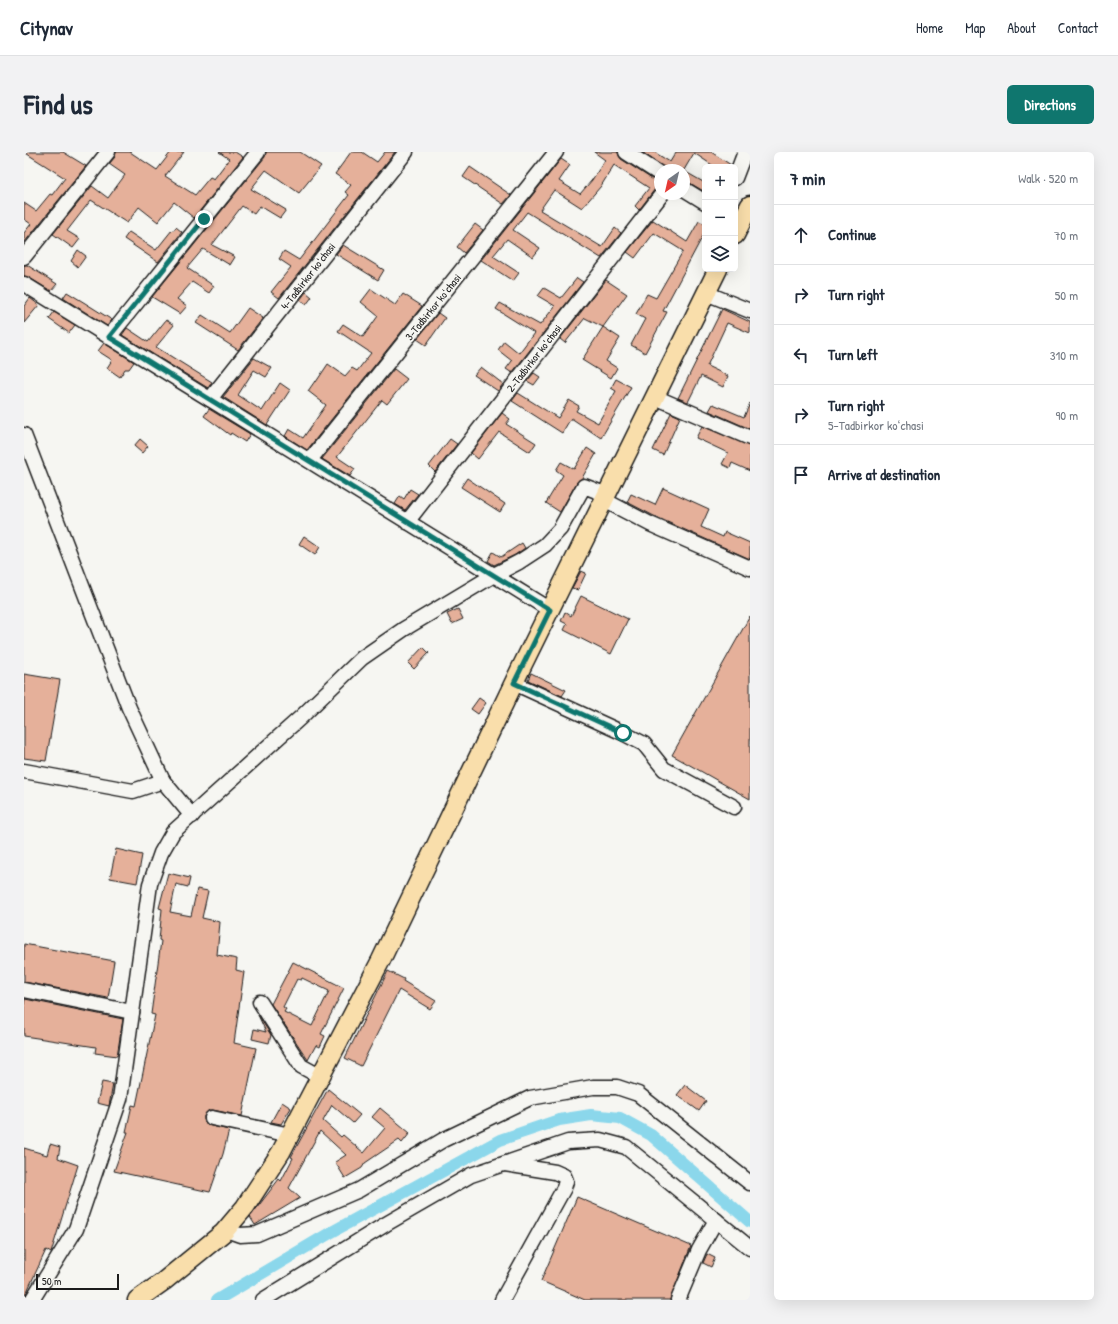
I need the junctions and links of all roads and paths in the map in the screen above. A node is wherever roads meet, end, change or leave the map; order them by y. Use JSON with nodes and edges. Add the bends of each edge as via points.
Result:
{"nodes":[{"id":1,"x":108,"y":152,"type":"edge"},
{"id":2,"x":258,"y":152,"type":"edge"},
{"id":3,"x":406,"y":152,"type":"edge"},
{"id":4,"x":556,"y":152,"type":"edge"},
{"id":5,"x":626,"y":152,"type":"edge"},
{"id":6,"x":745,"y":152,"type":"edge"},
{"id":7,"x":654,"y":170,"type":"edge"},
{"id":8,"x":738,"y":170,"type":"edge"},
{"id":9,"x":690,"y":193,"type":"edge"},
{"id":10,"x":657,"y":200,"type":"edge"},
{"id":11,"x":702,"y":200,"type":"edge"},
{"id":12,"x":24,"y":257,"type":"edge"},
{"id":13,"x":716,"y":272,"type":"edge"},
{"id":14,"x":24,"y":284,"type":"edge"},
{"id":15,"x":706,"y":293,"type":"junction"},
{"id":16,"x":750,"y":311,"type":"edge"},
{"id":17,"x":109,"y":337,"type":"junction"},
{"id":18,"x":655,"y":397,"type":"junction"},
{"id":19,"x":210,"y":399,"type":"junction"},
{"id":20,"x":24,"y":435,"type":"edge"},
{"id":21,"x":750,"y":438,"type":"edge"},
{"id":22,"x":310,"y":460,"type":"junction"},
{"id":23,"x":605,"y":497,"type":"junction"},
{"id":24,"x":407,"y":522,"type":"junction"},
{"id":25,"x":750,"y":568,"type":"edge"},
{"id":26,"x":494,"y":575,"type":"junction"},
{"id":27,"x":550,"y":610,"type":"junction"},
{"id":28,"x":514,"y":683,"type":"junction"},
{"id":29,"x":24,"y":771,"type":"edge"},
{"id":30,"x":163,"y":782,"type":"junction"},
{"id":31,"x":734,"y":807,"type":"dead end"},
{"id":32,"x":192,"y":816,"type":"junction"},
{"id":33,"x":24,"y":990,"type":"edge"},
{"id":34,"x":260,"y":1002,"type":"dead end"},
{"id":35,"x":132,"y":1012,"type":"junction"},
{"id":36,"x":321,"y":1077,"type":"junction"},
{"id":37,"x":212,"y":1118,"type":"dead end"},
{"id":38,"x":290,"y":1135,"type":"junction"},
{"id":39,"x":504,"y":1164,"type":"junction"},
{"id":40,"x":750,"y":1183,"type":"edge"},
{"id":41,"x":716,"y":1220,"type":"junction"},
{"id":42,"x":226,"y":1230,"type":"junction"},
{"id":43,"x":750,"y":1248,"type":"edge"},
{"id":44,"x":32,"y":1300,"type":"edge"},
{"id":45,"x":138,"y":1300,"type":"edge"},
{"id":46,"x":263,"y":1300,"type":"edge"},
{"id":47,"x":502,"y":1300,"type":"edge"},
{"id":48,"x":678,"y":1300,"type":"edge"}],
"edges":[{"from":1,"to":12,"type":"street"},
{"from":2,"to":17,"type":"street"},
{"from":3,"to":19,"type":"street","name":"4-Tadbirkor koʻchasi"},
{"from":4,"to":22,"type":"street","name":"3-Tadbirkor koʻchasi"},
{"from":5,"to":7,"type":"street"},
{"from":6,"to":8,"type":"street"},
{"from":9,"to":11,"type":"street"},
{"from":10,"to":24,"type":"street","name":"2-Tadbirkor koʻchasi"},
{"from":13,"to":15,"type":"main road"},
{"from":14,"to":17,"type":"street"},
{"from":15,"to":16,"type":"street"},
{"from":15,"to":18,"type":"main road"},
{"from":17,"to":19,"type":"street"},
{"from":18,"to":21,"type":"street"},
{"from":18,"to":23,"type":"main road"},
{"from":19,"to":22,"type":"street"},
{"from":20,"to":30,"type":"street","via":[[129,708]]},
{"from":22,"to":24,"type":"street"},
{"from":23,"to":25,"type":"street","via":[[650,524]]},
{"from":23,"to":26,"type":"street","via":[[584,486],[560,529],[545,545]]},
{"from":23,"to":27,"type":"main road"},
{"from":24,"to":26,"type":"street"},
{"from":26,"to":27,"type":"street"},
{"from":26,"to":32,"type":"street","via":[[404,629],[362,658]]},
{"from":27,"to":28,"type":"main road"},
{"from":28,"to":31,"type":"street","via":[[644,744],[664,769]]},
{"from":28,"to":36,"type":"main road","via":[[381,960]]},
{"from":29,"to":30,"type":"street","via":[[133,791]]},
{"from":30,"to":32,"type":"street"},
{"from":32,"to":35,"type":"street","via":[[173,832],[161,853],[150,884]]},
{"from":33,"to":35,"type":"street"},
{"from":34,"to":36,"type":"street","via":[[301,1066]]},
{"from":35,"to":44,"type":"street","via":[[120,1099],[76,1229]]},
{"from":36,"to":38,"type":"main road"},
{"from":37,"to":38,"type":"street"},
{"from":38,"to":42,"type":"main road","via":[[245,1207]]},
{"from":39,"to":41,"type":"street","via":[[568,1142],[600,1140],[626,1147]]},
{"from":39,"to":46,"type":"street","via":[[470,1176]]},
{"from":39,"to":47,"type":"street","via":[[555,1172],[564,1176],[566,1181]]},
{"from":40,"to":42,"type":"street","via":[[638,1094],[617,1087],[593,1087],[530,1098],[443,1140],[359,1190],[257,1234],[240,1235]]},
{"from":41,"to":43,"type":"street"},
{"from":41,"to":48,"type":"street","via":[[699,1250]]},
{"from":42,"to":45,"type":"main road"}]}
